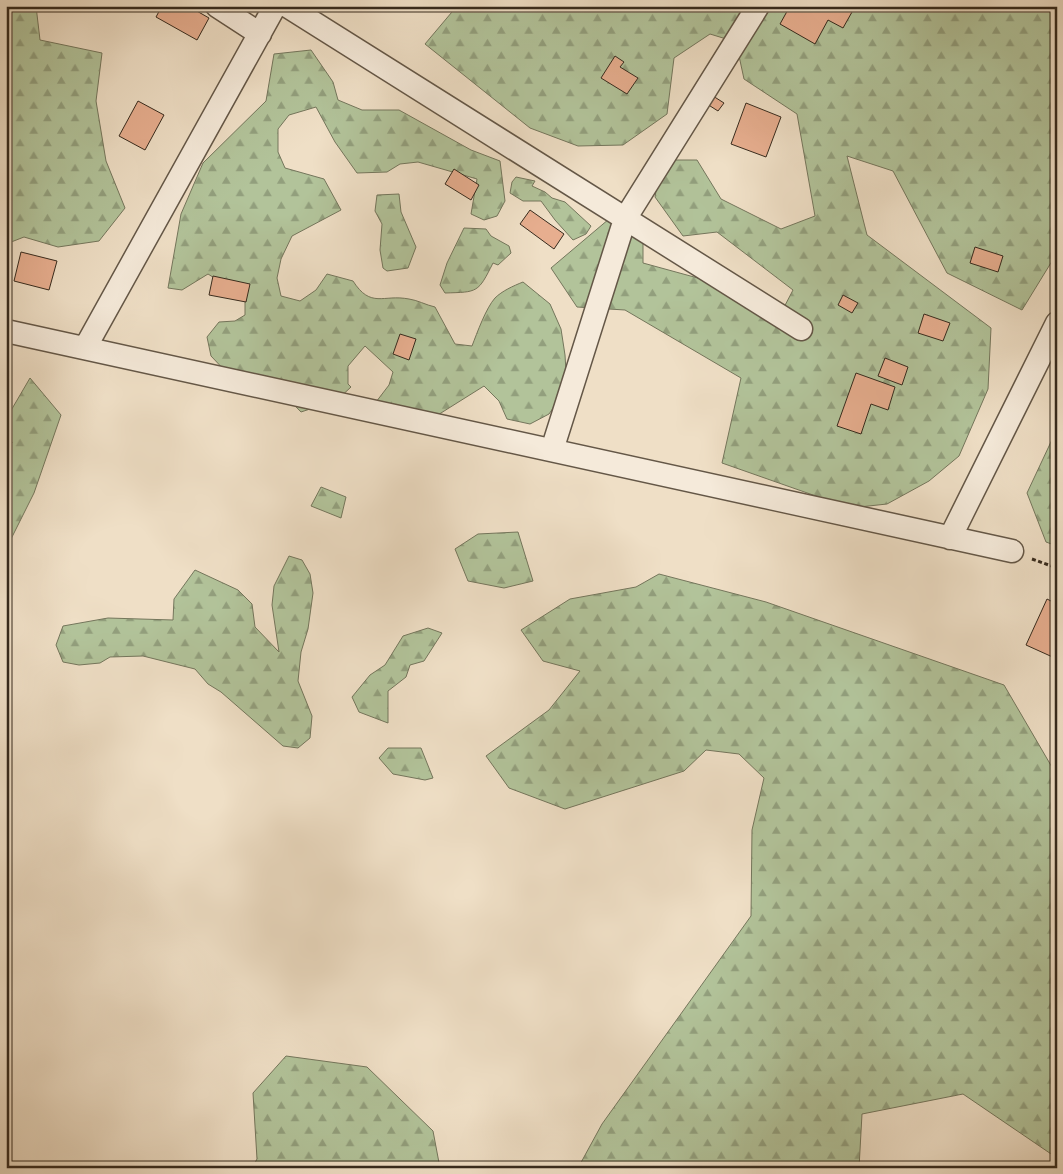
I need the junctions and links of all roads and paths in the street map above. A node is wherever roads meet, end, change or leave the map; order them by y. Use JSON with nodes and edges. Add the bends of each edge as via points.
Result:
{"nodes":[{"id":1,"x":217,"y":6,"type":"edge"},
{"id":2,"x":275,"y":6,"type":"edge"},
{"id":3,"x":287,"y":6,"type":"edge"},
{"id":4,"x":758,"y":6,"type":"edge"},
{"id":5,"x":260,"y":34,"type":"junction"},
{"id":6,"x":625,"y":219,"type":"junction"},
{"id":7,"x":1057,"y":323,"type":"edge"},
{"id":8,"x":801,"y":329,"type":"dead end"},
{"id":9,"x":6,"y":332,"type":"edge"},
{"id":10,"x":85,"y":348,"type":"junction"},
{"id":11,"x":552,"y":450,"type":"junction"},
{"id":12,"x":950,"y":538,"type":"junction"},
{"id":13,"x":1012,"y":551,"type":"dead end"}],
"edges":[{"from":1,"to":5,"type":"street"},
{"from":2,"to":5,"type":"street"},
{"from":3,"to":6,"type":"street"},
{"from":4,"to":6,"type":"street"},
{"from":5,"to":10,"type":"street"},
{"from":6,"to":8,"type":"street"},
{"from":6,"to":11,"type":"street"},
{"from":7,"to":12,"type":"street"},
{"from":9,"to":10,"type":"street"},
{"from":10,"to":11,"type":"street"},
{"from":11,"to":12,"type":"street"},
{"from":12,"to":13,"type":"street"}]}
